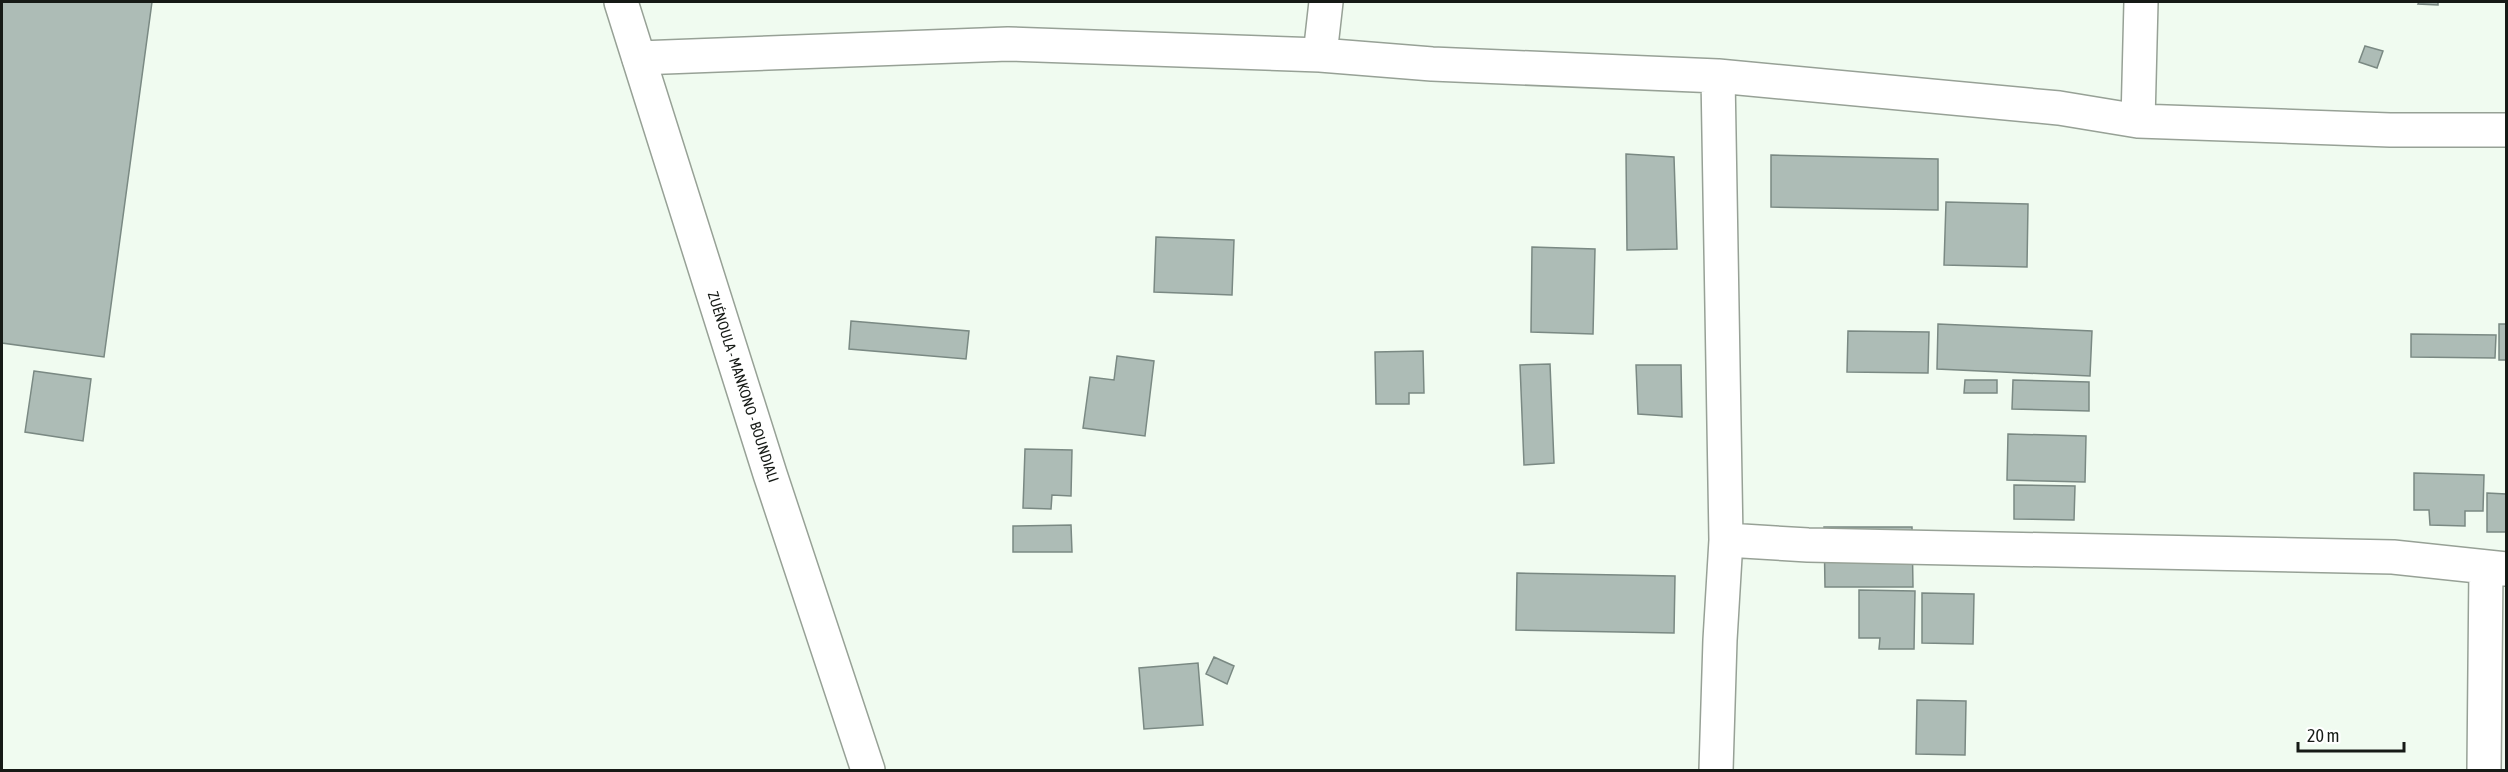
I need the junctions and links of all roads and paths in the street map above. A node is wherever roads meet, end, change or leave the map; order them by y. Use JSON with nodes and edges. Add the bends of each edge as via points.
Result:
{"nodes":[{"id":1,"x":621,"y":2,"type":"edge"},
{"id":2,"x":1326,"y":2,"type":"edge"},
{"id":3,"x":2142,"y":2,"type":"edge"},
{"id":4,"x":1320,"y":55,"type":"junction"},
{"id":5,"x":639,"y":58,"type":"junction"},
{"id":6,"x":1718,"y":76,"type":"junction"},
{"id":7,"x":2138,"y":121,"type":"junction"},
{"id":8,"x":2506,"y":130,"type":"edge"},
{"id":9,"x":1726,"y":540,"type":"junction"},
{"id":10,"x":2496,"y":568,"type":"edge"},
{"id":11,"x":868,"y":771,"type":"edge"},
{"id":12,"x":1716,"y":771,"type":"edge"},
{"id":13,"x":2484,"y":771,"type":"edge"}],
"edges":[{"from":1,"to":5,"type":"street","name":"ZUÉNOULA - MANKONO - BOUNDIALI"},
{"from":2,"to":4,"type":"street"},
{"from":3,"to":7,"type":"street"},
{"from":4,"to":5,"type":"street","via":[[1008,44]]},
{"from":4,"to":6,"type":"street","via":[[1432,64]]},
{"from":5,"to":11,"type":"street","name":"ZUÉNOULA - MANKONO - BOUNDIALI"},
{"from":6,"to":7,"type":"street","via":[[2059,108]]},
{"from":6,"to":9,"type":"street"},
{"from":7,"to":8,"type":"street"},
{"from":9,"to":10,"type":"street","via":[[1808,546],[2393,557]]},
{"from":9,"to":12,"type":"street"},
{"from":10,"to":13,"type":"street"}]}
